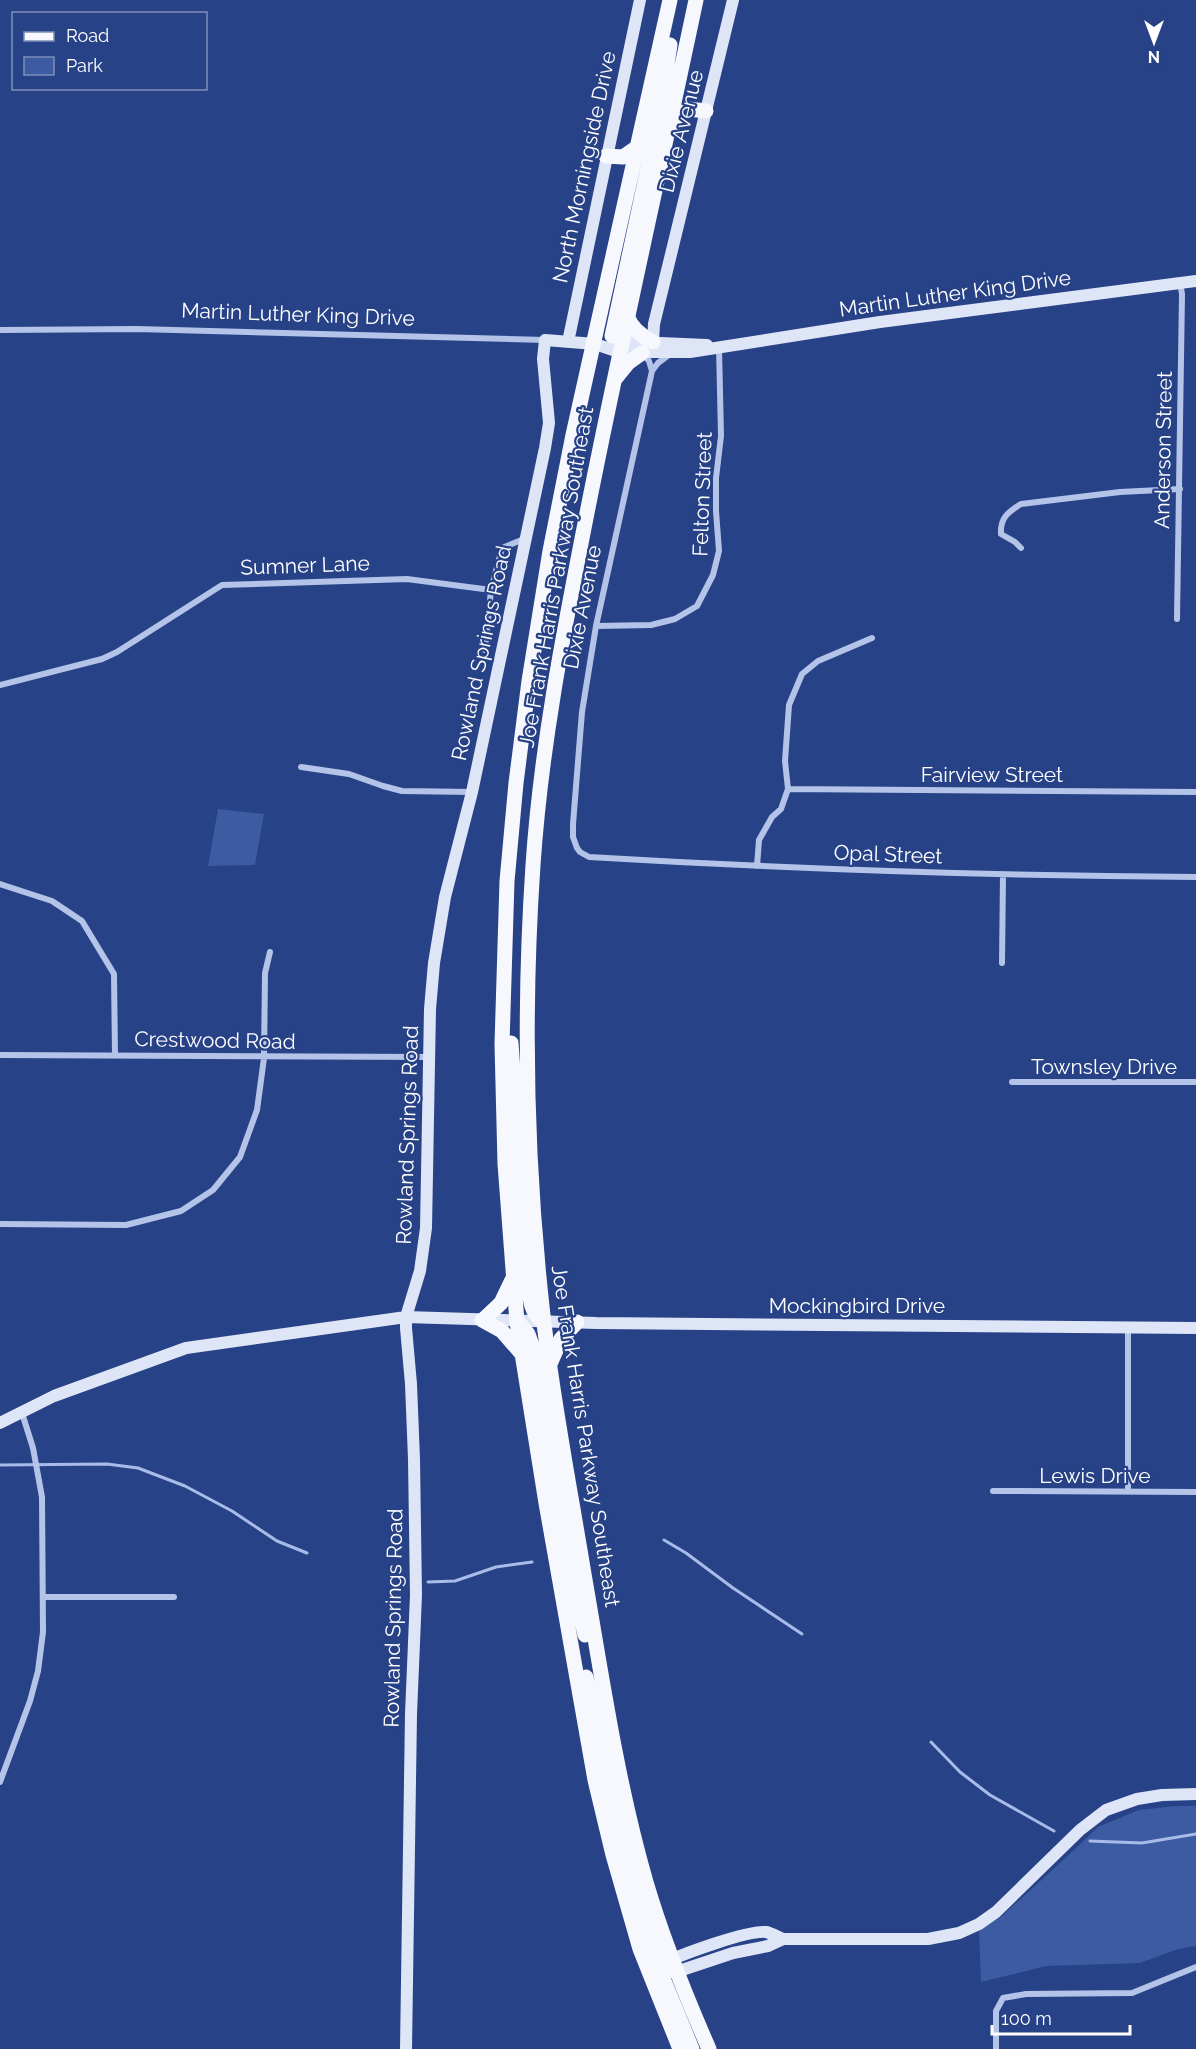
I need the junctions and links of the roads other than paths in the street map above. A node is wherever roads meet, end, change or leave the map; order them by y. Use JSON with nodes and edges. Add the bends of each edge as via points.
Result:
{"nodes":[{"id":1,"x":640,"y":0,"type":"edge"},
{"id":2,"x":671,"y":0,"type":"edge"},
{"id":3,"x":696,"y":0,"type":"edge"},
{"id":4,"x":733,"y":0,"type":"edge"},
{"id":5,"x":706,"y":111,"type":"junction"},
{"id":6,"x":668,"y":133,"type":"junction"},
{"id":7,"x":639,"y":146,"type":"junction"},
{"id":8,"x":606,"y":156,"type":"junction"},
{"id":9,"x":1196,"y":281,"type":"edge"},
{"id":10,"x":1180,"y":283,"type":"junction"},
{"id":11,"x":627,"y":316,"type":"junction"},
{"id":12,"x":0,"y":330,"type":"edge"},
{"id":13,"x":545,"y":340,"type":"junction"},
{"id":14,"x":568,"y":342,"type":"junction"},
{"id":15,"x":653,"y":342,"type":"junction"},
{"id":16,"x":595,"y":344,"type":"junction"},
{"id":17,"x":617,"y":345,"type":"junction"},
{"id":18,"x":718,"y":346,"type":"junction"},
{"id":19,"x":642,"y":353,"type":"junction"},
{"id":20,"x":672,"y":353,"type":"junction"},
{"id":21,"x":652,"y":371,"type":"junction"},
{"id":22,"x":613,"y":381,"type":"junction"},
{"id":23,"x":1180,"y":489,"type":"junction"},
{"id":24,"x":524,"y":539,"type":"junction"},
{"id":25,"x":1021,"y":548,"type":"dead end"},
{"id":26,"x":491,"y":590,"type":"junction"},
{"id":27,"x":1177,"y":619,"type":"dead end"},
{"id":28,"x":596,"y":626,"type":"junction"},
{"id":29,"x":872,"y":638,"type":"dead end"},
{"id":30,"x":485,"y":650,"type":"dead end"},
{"id":31,"x":0,"y":685,"type":"edge"},
{"id":32,"x":301,"y":767,"type":"dead end"},
{"id":33,"x":788,"y":789,"type":"junction"},
{"id":34,"x":472,"y":792,"type":"junction"},
{"id":35,"x":1196,"y":792,"type":"edge"},
{"id":36,"x":580,"y":852,"type":"joint"},
{"id":37,"x":757,"y":866,"type":"junction"},
{"id":38,"x":1003,"y":875,"type":"junction"},
{"id":39,"x":1196,"y":877,"type":"edge"},
{"id":40,"x":0,"y":884,"type":"edge"},
{"id":41,"x":270,"y":952,"type":"dead end"},
{"id":42,"x":1002,"y":963,"type":"dead end"},
{"id":43,"x":502,"y":1007,"type":"junction"},
{"id":44,"x":0,"y":1055,"type":"edge"},
{"id":45,"x":115,"y":1055,"type":"junction"},
{"id":46,"x":430,"y":1057,"type":"junction"},
{"id":47,"x":264,"y":1058,"type":"junction"},
{"id":48,"x":1012,"y":1082,"type":"dead end"},
{"id":49,"x":1196,"y":1082,"type":"edge"},
{"id":50,"x":0,"y":1224,"type":"edge"},
{"id":51,"x":513,"y":1277,"type":"junction"},
{"id":52,"x":406,"y":1317,"type":"junction"},
{"id":53,"x":482,"y":1320,"type":"junction"},
{"id":54,"x":517,"y":1322,"type":"junction"},
{"id":55,"x":544,"y":1322,"type":"junction"},
{"id":56,"x":577,"y":1323,"type":"junction"},
{"id":57,"x":1128,"y":1328,"type":"junction"},
{"id":58,"x":1196,"y":1328,"type":"edge"},
{"id":59,"x":522,"y":1355,"type":"junction"},
{"id":60,"x":550,"y":1364,"type":"junction"},
{"id":61,"x":22,"y":1413,"type":"junction"},
{"id":62,"x":0,"y":1423,"type":"edge"},
{"id":63,"x":993,"y":1491,"type":"dead end"},
{"id":64,"x":1128,"y":1491,"type":"junction"},
{"id":65,"x":1196,"y":1492,"type":"edge"},
{"id":66,"x":43,"y":1597,"type":"junction"},
{"id":67,"x":174,"y":1597,"type":"dead end"},
{"id":68,"x":604,"y":1686,"type":"junction"},
{"id":69,"x":0,"y":1782,"type":"edge"},
{"id":70,"x":1196,"y":1794,"type":"edge"},
{"id":71,"x":1196,"y":1967,"type":"edge"},
{"id":72,"x":662,"y":1968,"type":"junction"},
{"id":73,"x":406,"y":2049,"type":"edge"},
{"id":74,"x":680,"y":2049,"type":"edge"},
{"id":75,"x":692,"y":2049,"type":"edge"},
{"id":76,"x":709,"y":2049,"type":"edge"},
{"id":77,"x":996,"y":2049,"type":"edge"}],
"edges":[{"from":1,"to":8,"type":"street","name":"North Morningside Drive"},
{"from":2,"to":7,"type":"main road","name":"Joe Frank Harris Parkway Southeast"},
{"from":2,"to":17,"type":"main road","via":[[663,99]]},
{"from":3,"to":6,"type":"main road","name":"Joe Frank Harris Parkway Southeast"},
{"from":4,"to":5,"type":"street","name":"Dixie Avenue"},
{"from":5,"to":6,"type":"main road","via":[[688,109]]},
{"from":5,"to":15,"type":"street","name":"Dixie Avenue","via":[[654,324]]},
{"from":6,"to":11,"type":"main road","name":"Joe Frank Harris Parkway Southeast"},
{"from":7,"to":8,"type":"main road","via":[[623,157]]},
{"from":7,"to":16,"type":"main road","name":"Joe Frank Harris Parkway Southeast"},
{"from":8,"to":14,"type":"street","name":"North Morningside Drive"},
{"from":9,"to":10,"type":"street","name":"Martin Luther King Drive"},
{"from":10,"to":18,"type":"street","name":"Martin Luther King Drive"},
{"from":10,"to":23,"type":"street","name":"Anderson Street"},
{"from":11,"to":15,"type":"main road","via":[[639,334]]},
{"from":11,"to":17,"type":"main road","name":"Joe Frank Harris Parkway Southeast"},
{"from":12,"to":13,"type":"street","name":"Martin Luther King Drive","via":[[137,329]]},
{"from":13,"to":14,"type":"street","name":"Martin Luther King Drive"},
{"from":13,"to":24,"type":"street","name":"Rowland Springs Road","via":[[549,423]]},
{"from":14,"to":16,"type":"street","name":"Martin Luther King Drive"},
{"from":15,"to":17,"type":"street","name":"Martin Luther King Drive"},
{"from":15,"to":18,"type":"street","name":"Martin Luther King Drive"},
{"from":16,"to":17,"type":"street","name":"Martin Luther King Drive"},
{"from":16,"to":43,"type":"main road","name":"Joe Frank Harris Parkway Southeast","via":[[550,551],[525,710],[508,871]]},
{"from":17,"to":19,"type":"street","name":"Martin Luther King Drive"},
{"from":17,"to":22,"type":"main road","name":"Joe Frank Harris Parkway Southeast"},
{"from":18,"to":20,"type":"street","name":"Martin Luther King Drive"},
{"from":18,"to":28,"type":"street","name":"Felton Street","via":[[722,436],[716,478],[719,551],[714,575],[697,606],[675,619],[651,625]]},
{"from":19,"to":20,"type":"street","name":"Martin Luther King Drive"},
{"from":19,"to":21,"type":"street"},
{"from":19,"to":22,"type":"main road"},
{"from":20,"to":21,"type":"street"},
{"from":21,"to":28,"type":"street","name":"Dixie Avenue"},
{"from":22,"to":55,"type":"main road","name":"Joe Frank Harris Parkway Southeast","via":[[560,650],[533,863],[528,1062],[533,1196]]},
{"from":23,"to":25,"type":"street","via":[[1021,504],[1000,524],[1001,534]]},
{"from":23,"to":27,"type":"street","name":"Anderson Street"},
{"from":24,"to":26,"type":"street","via":[[502,548]]},
{"from":24,"to":34,"type":"street","name":"Rowland Springs Road"},
{"from":26,"to":30,"type":"street"},
{"from":26,"to":31,"type":"street","name":"Sumner Lane","via":[[407,579],[222,585],[102,659]]},
{"from":28,"to":36,"type":"street","name":"Dixie Avenue","via":[[582,712],[573,824],[574,842]]},
{"from":29,"to":33,"type":"street","via":[[818,661],[802,674],[789,705],[785,761]]},
{"from":32,"to":34,"type":"street","via":[[349,774],[402,791]]},
{"from":33,"to":35,"type":"street","name":"Fairview Street"},
{"from":33,"to":37,"type":"street","via":[[781,809],[759,840]]},
{"from":34,"to":46,"type":"street","name":"Rowland Springs Road","via":[[437,944]]},
{"from":36,"to":37,"type":"street","name":"Opal Street","via":[[589,857]]},
{"from":37,"to":38,"type":"street","name":"Opal Street"},
{"from":38,"to":39,"type":"street","name":"Opal Street"},
{"from":38,"to":42,"type":"street"},
{"from":40,"to":45,"type":"street","via":[[52,901],[82,921],[114,974]]},
{"from":41,"to":47,"type":"street","via":[[265,973]]},
{"from":43,"to":51,"type":"main road","name":"Joe Frank Harris Parkway Southeast","via":[[503,1122]]},
{"from":43,"to":55,"type":"main road","via":[[511,1036],[531,1301],[536,1316]]},
{"from":44,"to":45,"type":"street","name":"Crestwood Road"},
{"from":45,"to":47,"type":"street","name":"Crestwood Road"},
{"from":46,"to":47,"type":"street","name":"Crestwood Road"},
{"from":46,"to":52,"type":"street","name":"Rowland Springs Road","via":[[425,1244]]},
{"from":47,"to":50,"type":"street","via":[[257,1110],[240,1157],[213,1190],[182,1211],[126,1225]]},
{"from":48,"to":49,"type":"street","name":"Townsley Drive"},
{"from":51,"to":53,"type":"main road","via":[[501,1303]]},
{"from":51,"to":54,"type":"main road","name":"Joe Frank Harris Parkway Southeast"},
{"from":52,"to":53,"type":"street","name":"Mockingbird Drive"},
{"from":52,"to":61,"type":"street","name":"Mockingbird Drive","via":[[186,1348],[54,1396]]},
{"from":52,"to":73,"type":"street","name":"Rowland Springs Road","via":[[417,1595],[411,1714]]},
{"from":53,"to":54,"type":"street","name":"Mockingbird Drive"},
{"from":53,"to":59,"type":"main road","via":[[502,1331]]},
{"from":54,"to":55,"type":"street","name":"Mockingbird Drive"},
{"from":54,"to":59,"type":"main road","name":"Joe Frank Harris Parkway Southeast"},
{"from":54,"to":68,"type":"main road","via":[[528,1334],[533,1348],[574,1586],[588,1648]]},
{"from":55,"to":56,"type":"street","name":"Mockingbird Drive"},
{"from":55,"to":60,"type":"main road","name":"Joe Frank Harris Parkway Southeast"},
{"from":56,"to":57,"type":"street","name":"Mockingbird Drive"},
{"from":56,"to":60,"type":"main road","via":[[561,1339]]},
{"from":57,"to":58,"type":"street","name":"Mockingbird Drive"},
{"from":57,"to":64,"type":"street"},
{"from":59,"to":72,"type":"main road","name":"Joe Frank Harris Parkway Southeast","via":[[604,1821],[626,1903]]},
{"from":60,"to":68,"type":"main road","name":"Joe Frank Harris Parkway Southeast"},
{"from":61,"to":62,"type":"street","name":"Mockingbird Drive"},
{"from":61,"to":66,"type":"street","via":[[42,1497]]},
{"from":63,"to":64,"type":"street","name":"Lewis Drive"},
{"from":64,"to":65,"type":"street","name":"Lewis Drive"},
{"from":66,"to":67,"type":"street"},
{"from":66,"to":69,"type":"street","via":[[38,1671]]},
{"from":68,"to":72,"type":"main road","name":"Joe Frank Harris Parkway Southeast"},
{"from":70,"to":72,"type":"street","via":[[1137,1799],[1106,1810],[1080,1830],[996,1912],[959,1933],[921,1940],[783,1939],[768,1946]]},
{"from":71,"to":77,"type":"street","via":[[1132,1993],[1026,1994],[1003,1998],[996,2011]]},
{"from":72,"to":74,"type":"main road","name":"Joe Frank Harris Parkway Southeast"},
{"from":72,"to":75,"type":"main road"},
{"from":72,"to":76,"type":"main road","name":"Joe Frank Harris Parkway Southeast"}]}
